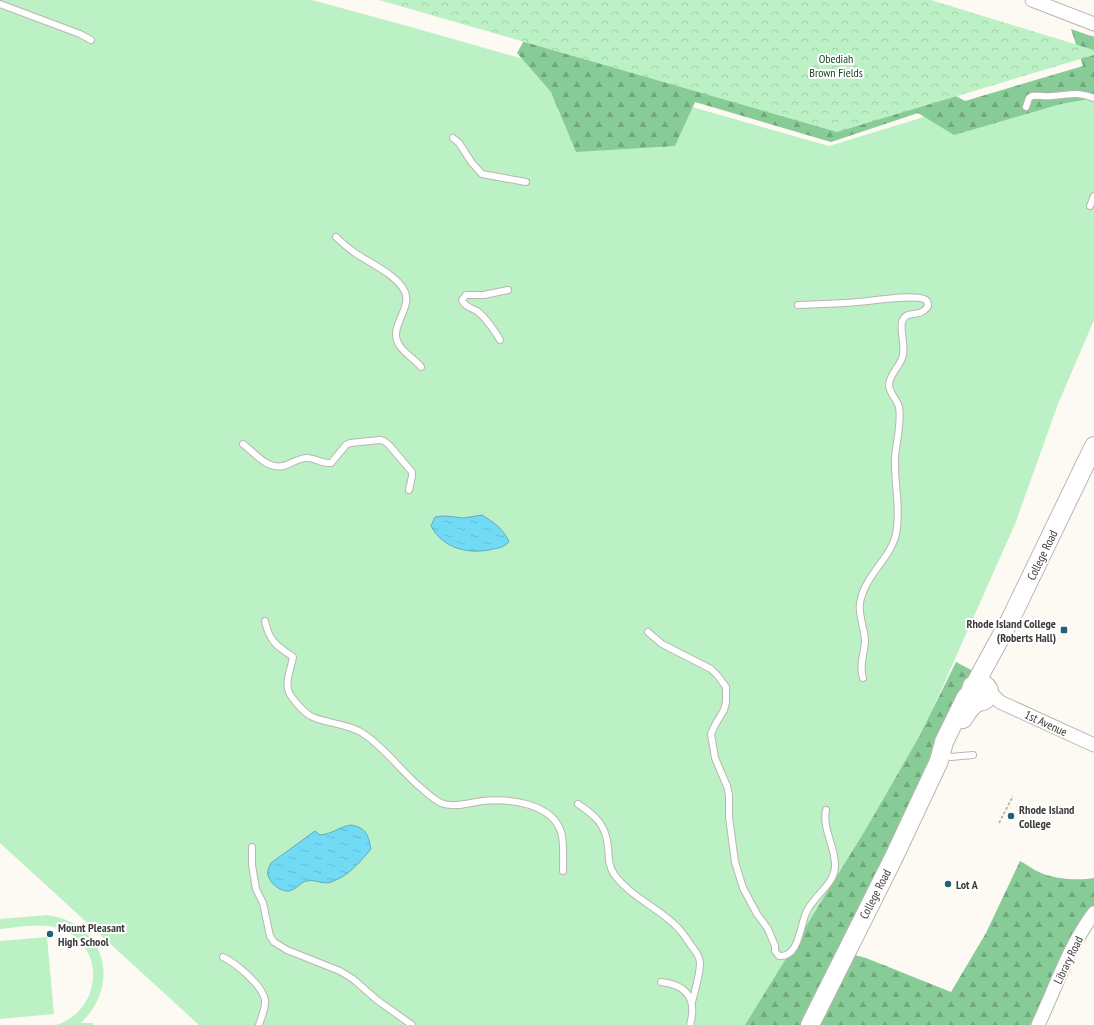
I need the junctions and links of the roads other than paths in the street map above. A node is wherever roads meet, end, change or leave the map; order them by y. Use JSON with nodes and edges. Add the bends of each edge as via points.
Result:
{"nodes":[{"id":1,"x":1032,"y":0,"type":"edge"},
{"id":2,"x":0,"y":4,"type":"edge"},
{"id":3,"x":1094,"y":24,"type":"edge"},
{"id":4,"x":91,"y":40,"type":"dead end"},
{"id":5,"x":1094,"y":98,"type":"edge"},
{"id":6,"x":1026,"y":107,"type":"dead end"},
{"id":7,"x":453,"y":138,"type":"dead end"},
{"id":8,"x":526,"y":182,"type":"dead end"},
{"id":9,"x":1094,"y":196,"type":"edge"},
{"id":10,"x":1090,"y":206,"type":"dead end"},
{"id":11,"x":336,"y":237,"type":"dead end"},
{"id":12,"x":508,"y":290,"type":"dead end"},
{"id":13,"x":798,"y":304,"type":"dead end"},
{"id":14,"x":500,"y":340,"type":"dead end"},
{"id":15,"x":421,"y":367,"type":"dead end"},
{"id":16,"x":243,"y":444,"type":"dead end"},
{"id":17,"x":1094,"y":446,"type":"edge"},
{"id":18,"x":409,"y":490,"type":"dead end"},
{"id":19,"x":266,"y":621,"type":"dead end"},
{"id":20,"x":648,"y":632,"type":"dead end"},
{"id":21,"x":863,"y":678,"type":"dead end"},
{"id":22,"x":983,"y":694,"type":"junction"},
{"id":23,"x":1094,"y":745,"type":"edge"},
{"id":24,"x":973,"y":755,"type":"dead end"},
{"id":25,"x":942,"y":756,"type":"junction"},
{"id":26,"x":578,"y":804,"type":"dead end"},
{"id":27,"x":826,"y":810,"type":"dead end"},
{"id":28,"x":252,"y":847,"type":"dead end"},
{"id":29,"x":563,"y":871,"type":"dead end"},
{"id":30,"x":1094,"y":913,"type":"edge"},
{"id":31,"x":224,"y":957,"type":"dead end"},
{"id":32,"x":661,"y":982,"type":"dead end"},
{"id":33,"x":692,"y":1002,"type":"junction"},
{"id":34,"x":259,"y":1025,"type":"edge"},
{"id":35,"x":412,"y":1025,"type":"edge"},
{"id":36,"x":690,"y":1025,"type":"edge"},
{"id":37,"x":810,"y":1025,"type":"edge"},
{"id":38,"x":1038,"y":1025,"type":"edge"}],
"edges":[{"from":1,"to":3,"type":"street"},
{"from":2,"to":4,"type":"lane"},
{"from":5,"to":6,"type":"lane","via":[[1072,93],[1032,96]]},
{"from":7,"to":8,"type":"lane","via":[[482,174]]},
{"from":9,"to":10,"type":"lane"},
{"from":11,"to":15,"type":"lane","via":[[355,253],[388,274],[405,291],[407,296],[396,336],[398,343]]},
{"from":12,"to":14,"type":"lane","via":[[484,296],[466,296],[462,300],[464,305],[479,313]]},
{"from":13,"to":21,"type":"lane","via":[[915,298],[925,299],[928,306],[924,312],[905,316],[902,322],[903,355],[889,381],[899,408],[895,459],[897,527],[892,546],[869,580],[861,599],[864,636],[861,670]]},
{"from":16,"to":18,"type":"lane","via":[[265,463],[282,466],[306,458],[328,463],[350,443],[380,440],[388,445],[412,472]]},
{"from":17,"to":22,"type":"street","name":"College Road","via":[[1011,618],[982,669]]},
{"from":19,"to":29,"type":"lane","via":[[270,638],[293,658],[287,687],[290,695],[310,716],[363,733],[417,785],[439,802],[452,806],[483,801],[513,801],[544,811],[554,818],[562,834]]},
{"from":20,"to":27,"type":"lane","via":[[662,644],[711,669],[726,687],[724,710],[711,734],[715,758],[729,794],[734,862],[743,888],[768,929],[779,956],[787,956],[792,951],[808,907],[833,876],[834,861],[826,829]]},
{"from":22,"to":23,"type":"street","name":"1st Avenue"},
{"from":22,"to":25,"type":"street","name":"College Road","via":[[966,697],[944,742]]},
{"from":24,"to":25,"type":"lane"},
{"from":25,"to":37,"type":"street","name":"College Road"},
{"from":26,"to":33,"type":"lane","via":[[592,813],[603,827],[610,867],[615,875],[636,896],[678,928],[696,952],[700,963]]},
{"from":28,"to":35,"type":"lane","via":[[256,890],[263,903],[270,936],[274,942],[287,950],[340,971]]},
{"from":30,"to":38,"type":"street","name":"Library Road","via":[[1068,958]]},
{"from":31,"to":34,"type":"lane","via":[[242,969],[262,993],[265,1005]]},
{"from":32,"to":33,"type":"lane","via":[[679,986],[686,991]]},
{"from":33,"to":36,"type":"lane"}]}
